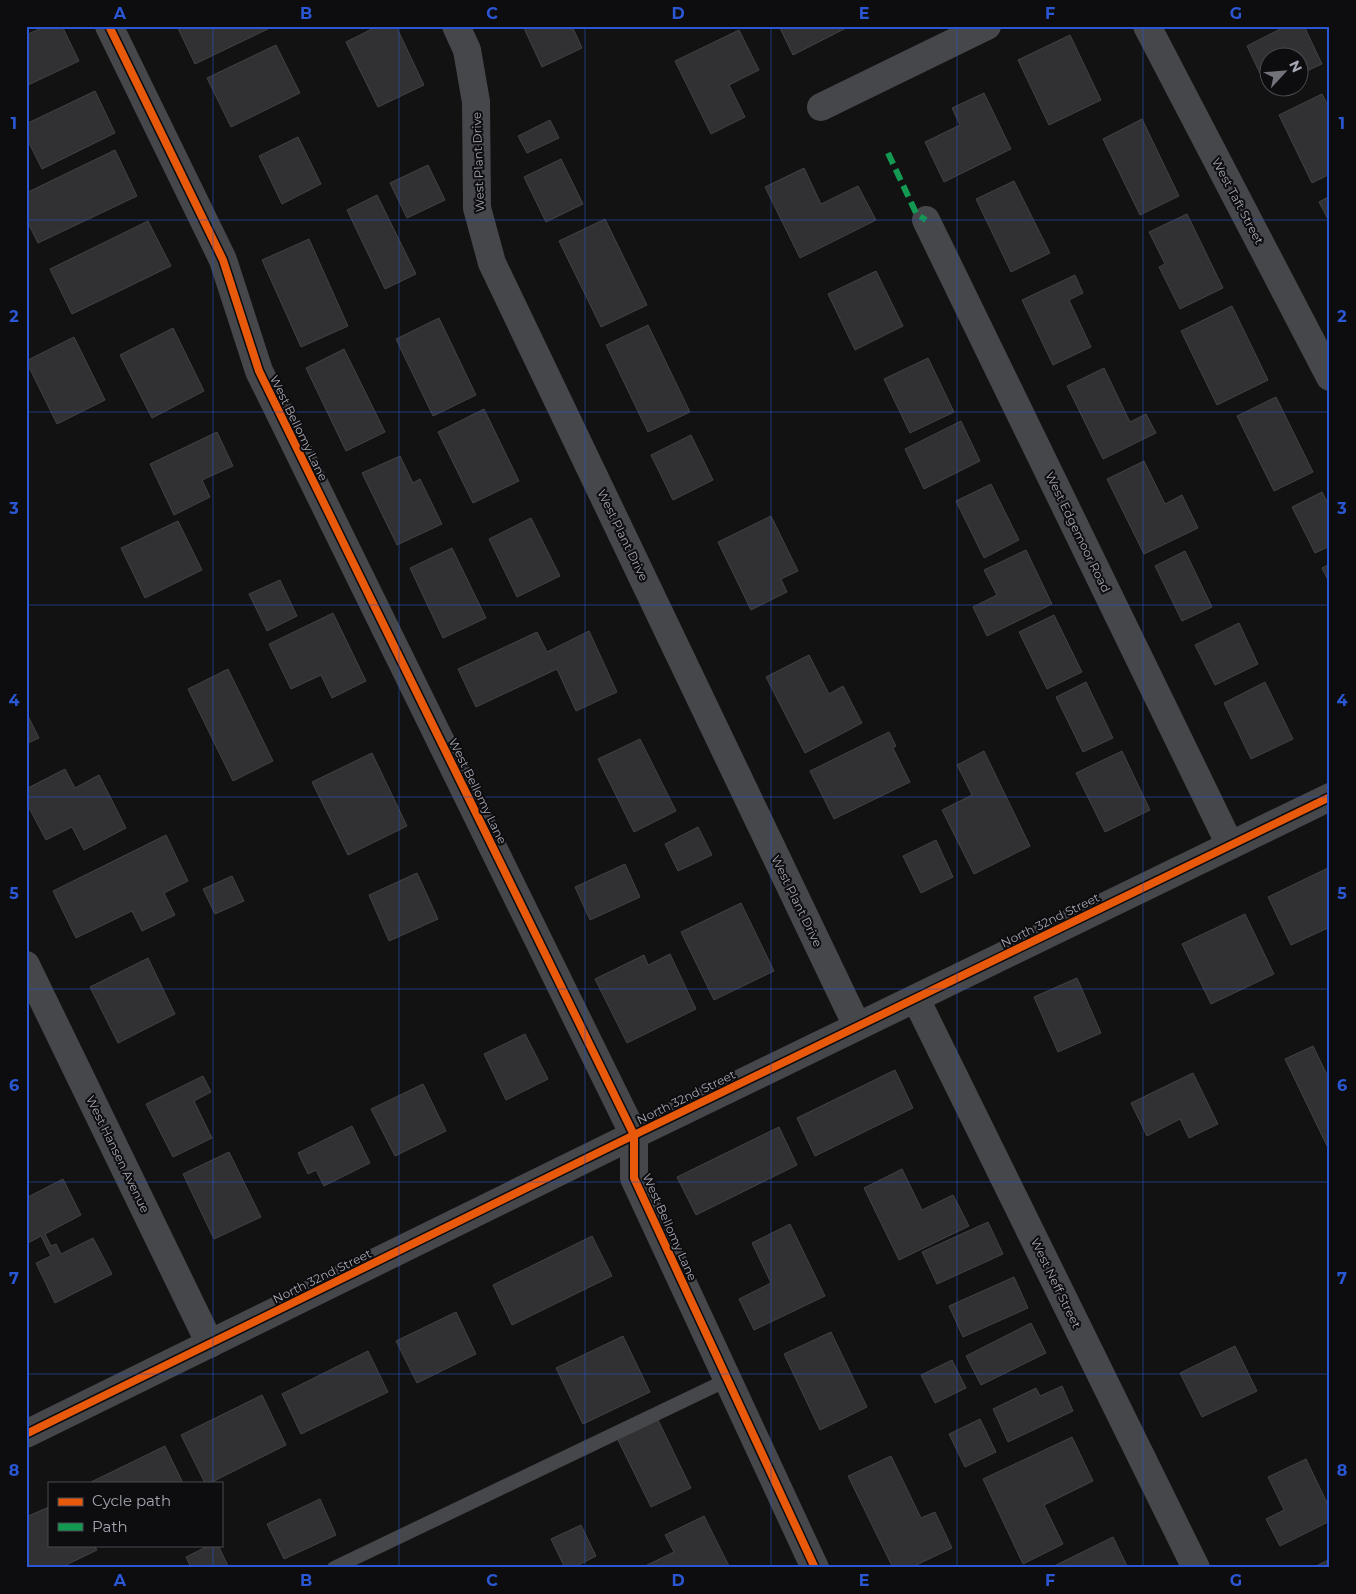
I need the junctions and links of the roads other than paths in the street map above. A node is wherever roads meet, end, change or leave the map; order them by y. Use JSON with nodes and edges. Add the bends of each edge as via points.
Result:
{"nodes":[{"id":1,"x":109,"y":26,"type":"edge"},
{"id":2,"x":456,"y":26,"type":"edge"},
{"id":3,"x":987,"y":26,"type":"edge"},
{"id":4,"x":1147,"y":26,"type":"edge"},
{"id":5,"x":821,"y":107,"type":"dead end"},
{"id":6,"x":926,"y":220,"type":"dead end"},
{"id":7,"x":1330,"y":377,"type":"edge"},
{"id":8,"x":1330,"y":796,"type":"edge"},
{"id":9,"x":1230,"y":845,"type":"junction"},
{"id":10,"x":26,"y":965,"type":"edge"},
{"id":11,"x":916,"y":999,"type":"junction"},
{"id":12,"x":857,"y":1026,"type":"junction"},
{"id":13,"x":634,"y":1135,"type":"junction"},
{"id":14,"x":210,"y":1344,"type":"junction"},
{"id":15,"x":727,"y":1380,"type":"junction"},
{"id":16,"x":26,"y":1434,"type":"edge"},
{"id":17,"x":334,"y":1568,"type":"edge"},
{"id":18,"x":815,"y":1568,"type":"edge"},
{"id":19,"x":1196,"y":1568,"type":"edge"}],
"edges":[{"from":1,"to":13,"type":"street","name":"West Bellomy Lane","via":[[223,260],[259,371]]},
{"from":2,"to":12,"type":"street","name":"West Plant Drive","via":[[467,50],[476,102],[477,208],[492,263]]},
{"from":3,"to":5,"type":"street"},
{"from":4,"to":7,"type":"street","name":"West Taft Street"},
{"from":6,"to":9,"type":"street","name":"West Edgemoor Road"},
{"from":8,"to":9,"type":"street","name":"North 32nd Street"},
{"from":9,"to":11,"type":"street","name":"North 32nd Street"},
{"from":10,"to":14,"type":"street","name":"West Hansen Avenue"},
{"from":11,"to":12,"type":"street","name":"North 32nd Street"},
{"from":11,"to":19,"type":"street","name":"West Neff Street"},
{"from":12,"to":13,"type":"street","name":"North 32nd Street"},
{"from":13,"to":14,"type":"street","name":"North 32nd Street"},
{"from":13,"to":15,"type":"street","name":"West Bellomy Lane","via":[[634,1178]]},
{"from":14,"to":16,"type":"street","name":"North 32nd Street"},
{"from":15,"to":17,"type":"lane"},
{"from":15,"to":18,"type":"street","name":"West Bellomy Lane"}]}
